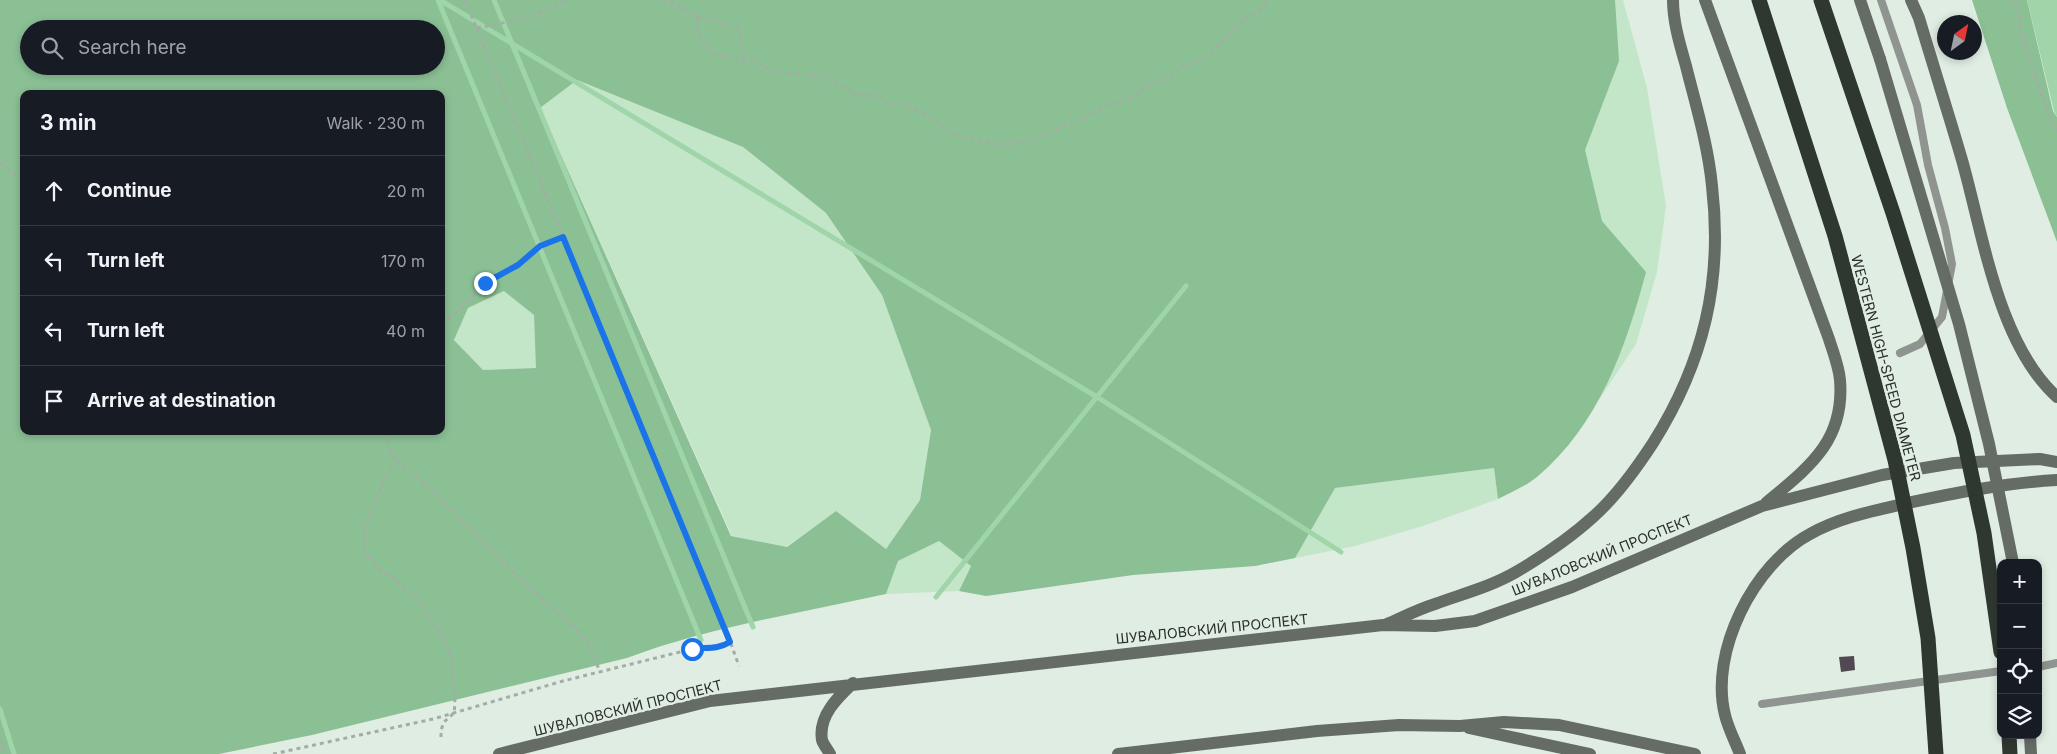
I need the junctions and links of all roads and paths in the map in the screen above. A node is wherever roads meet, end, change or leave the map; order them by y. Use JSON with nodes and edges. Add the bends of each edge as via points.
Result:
{"nodes":[{"id":1,"x":465,"y":0,"type":"edge"},
{"id":2,"x":566,"y":0,"type":"edge"},
{"id":3,"x":662,"y":0,"type":"edge"},
{"id":4,"x":1269,"y":0,"type":"edge"},
{"id":5,"x":1673,"y":0,"type":"edge"},
{"id":6,"x":1705,"y":0,"type":"edge"},
{"id":7,"x":1759,"y":0,"type":"edge"},
{"id":8,"x":1821,"y":0,"type":"edge"},
{"id":9,"x":1860,"y":0,"type":"edge"},
{"id":10,"x":1882,"y":0,"type":"edge"},
{"id":11,"x":1911,"y":0,"type":"edge"},
{"id":12,"x":2015,"y":0,"type":"edge"},
{"id":13,"x":697,"y":16,"type":"junction"},
{"id":14,"x":477,"y":28,"type":"junction"},
{"id":15,"x":744,"y":61,"type":"junction"},
{"id":16,"x":2057,"y":130,"type":"edge"},
{"id":17,"x":0,"y":163,"type":"edge"},
{"id":18,"x":20,"y":178,"type":"edge"},
{"id":19,"x":563,"y":237,"type":"junction"},
{"id":20,"x":445,"y":320,"type":"edge"},
{"id":21,"x":1900,"y":353,"type":"dead end"},
{"id":22,"x":2057,"y":397,"type":"edge"},
{"id":23,"x":387,"y":435,"type":"edge"},
{"id":24,"x":398,"y":462,"type":"junction"},
{"id":25,"x":2057,"y":462,"type":"edge"},
{"id":26,"x":2057,"y":480,"type":"edge"},
{"id":27,"x":1762,"y":506,"type":"junction"},
{"id":28,"x":2012,"y":559,"type":"edge"},
{"id":29,"x":1383,"y":625,"type":"junction"},
{"id":30,"x":730,"y":642,"type":"junction"},
{"id":31,"x":2001,"y":649,"type":"edge"},
{"id":32,"x":2057,"y":663,"type":"edge"},
{"id":33,"x":2042,"y":665,"type":"edge"},
{"id":34,"x":739,"y":666,"type":"dead end"},
{"id":35,"x":600,"y":672,"type":"junction"},
{"id":36,"x":1997,"y":672,"type":"edge"},
{"id":37,"x":853,"y":684,"type":"junction"},
{"id":38,"x":1762,"y":704,"type":"dead end"},
{"id":39,"x":454,"y":713,"type":"junction"},
{"id":40,"x":1460,"y":726,"type":"junction"},
{"id":41,"x":441,"y":738,"type":"dead end"},
{"id":42,"x":2009,"y":739,"type":"edge"},
{"id":43,"x":2030,"y":739,"type":"edge"},
{"id":44,"x":0,"y":740,"type":"edge"},
{"id":45,"x":5,"y":754,"type":"edge"},
{"id":46,"x":273,"y":754,"type":"edge"},
{"id":47,"x":499,"y":754,"type":"edge"},
{"id":48,"x":830,"y":754,"type":"edge"},
{"id":49,"x":1118,"y":754,"type":"edge"},
{"id":50,"x":1590,"y":754,"type":"edge"},
{"id":51,"x":1695,"y":754,"type":"edge"},
{"id":52,"x":1740,"y":754,"type":"edge"},
{"id":53,"x":1936,"y":754,"type":"edge"},
{"id":54,"x":2010,"y":754,"type":"edge"},
{"id":55,"x":2031,"y":754,"type":"edge"}],
"edges":[{"from":1,"to":14,"type":"path"},
{"from":2,"to":14,"type":"path","via":[[528,18]]},
{"from":3,"to":13,"type":"path"},
{"from":4,"to":15,"type":"path","via":[[1201,60],[1078,122],[1022,142],[995,144],[950,133],[930,117],[905,104],[893,105],[870,94],[860,96],[822,76],[773,72],[755,62]]},
{"from":5,"to":29,"type":"main road","via":[[1679,38],[1705,140],[1716,244],[1712,297],[1698,355],[1672,412],[1635,471],[1594,516],[1556,546],[1492,584]]},
{"from":6,"to":27,"type":"main road","via":[[1830,339],[1840,378],[1840,411],[1826,445],[1802,472]]},
{"from":7,"to":53,"type":"highway","name":"WESTERN HIGH-SPEED DIAMETER","bridge":true,"via":[[1835,236],[1894,460],[1928,638]]},
{"from":8,"to":31,"type":"highway","bridge":true,"via":[[1963,435],[1984,533]]},
{"from":9,"to":28,"type":"main road","bridge":true,"via":[[1959,324],[1989,444]]},
{"from":10,"to":21,"type":"lane","via":[[1917,105],[1952,264],[1942,318],[1920,344]]},
{"from":11,"to":22,"type":"main road","via":[[1962,159],[2001,302],[2017,345],[2045,386]]},
{"from":12,"to":16,"type":"path","via":[[2031,64]]},
{"from":13,"to":15,"type":"path","via":[[698,31],[712,54]]},
{"from":13,"to":15,"type":"path","via":[[739,29]]},
{"from":14,"to":19,"type":"path"},
{"from":17,"to":18,"type":"path"},
{"from":19,"to":20,"type":"path","via":[[540,246],[518,265],[485,283],[463,307]]},
{"from":19,"to":30,"type":"path"},
{"from":23,"to":24,"type":"path","via":[[392,457]]},
{"from":24,"to":35,"type":"path","via":[[576,628],[590,646]]},
{"from":24,"to":39,"type":"path","via":[[384,478],[368,521],[364,533],[365,553],[383,573],[395,578],[419,600],[425,614],[437,626],[452,663]]},
{"from":25,"to":27,"type":"main road","name":"ШУВАЛОВСКИЙ ПРОСПЕКТ","via":[[2040,459],[1954,463],[1882,475]]},
{"from":26,"to":52,"type":"main road","via":[[1956,492],[1878,510],[1809,534],[1776,560],[1750,594],[1730,635],[1722,674],[1724,714]]},
{"from":27,"to":29,"type":"main road","name":"ШУВАЛОВСКИЙ ПРОСПЕКТ","via":[[1572,587],[1475,621],[1435,626]]},
{"from":29,"to":37,"type":"main road","name":"ШУВАЛОВСКИЙ ПРОСПЕКТ"},
{"from":30,"to":34,"type":"path"},
{"from":30,"to":35,"type":"path","via":[[722,647],[692,649]]},
{"from":32,"to":33,"type":"lane"},
{"from":35,"to":39,"type":"path"},
{"from":36,"to":38,"type":"lane","via":[[1866,686]]},
{"from":37,"to":47,"type":"main road","name":"ШУВАЛОВСКИЙ ПРОСПЕКТ","via":[[710,701]]},
{"from":37,"to":48,"type":"main road","via":[[835,700],[825,718],[822,740]]},
{"from":39,"to":41,"type":"path","via":[[444,722]]},
{"from":39,"to":46,"type":"path"},
{"from":40,"to":49,"type":"main road","via":[[1399,725],[1326,730]]},
{"from":40,"to":50,"type":"main road"},
{"from":40,"to":51,"type":"main road","via":[[1504,722],[1559,725]]},
{"from":42,"to":54,"type":"highway"},
{"from":43,"to":55,"type":"main road"},
{"from":44,"to":45,"type":"path"}]}
